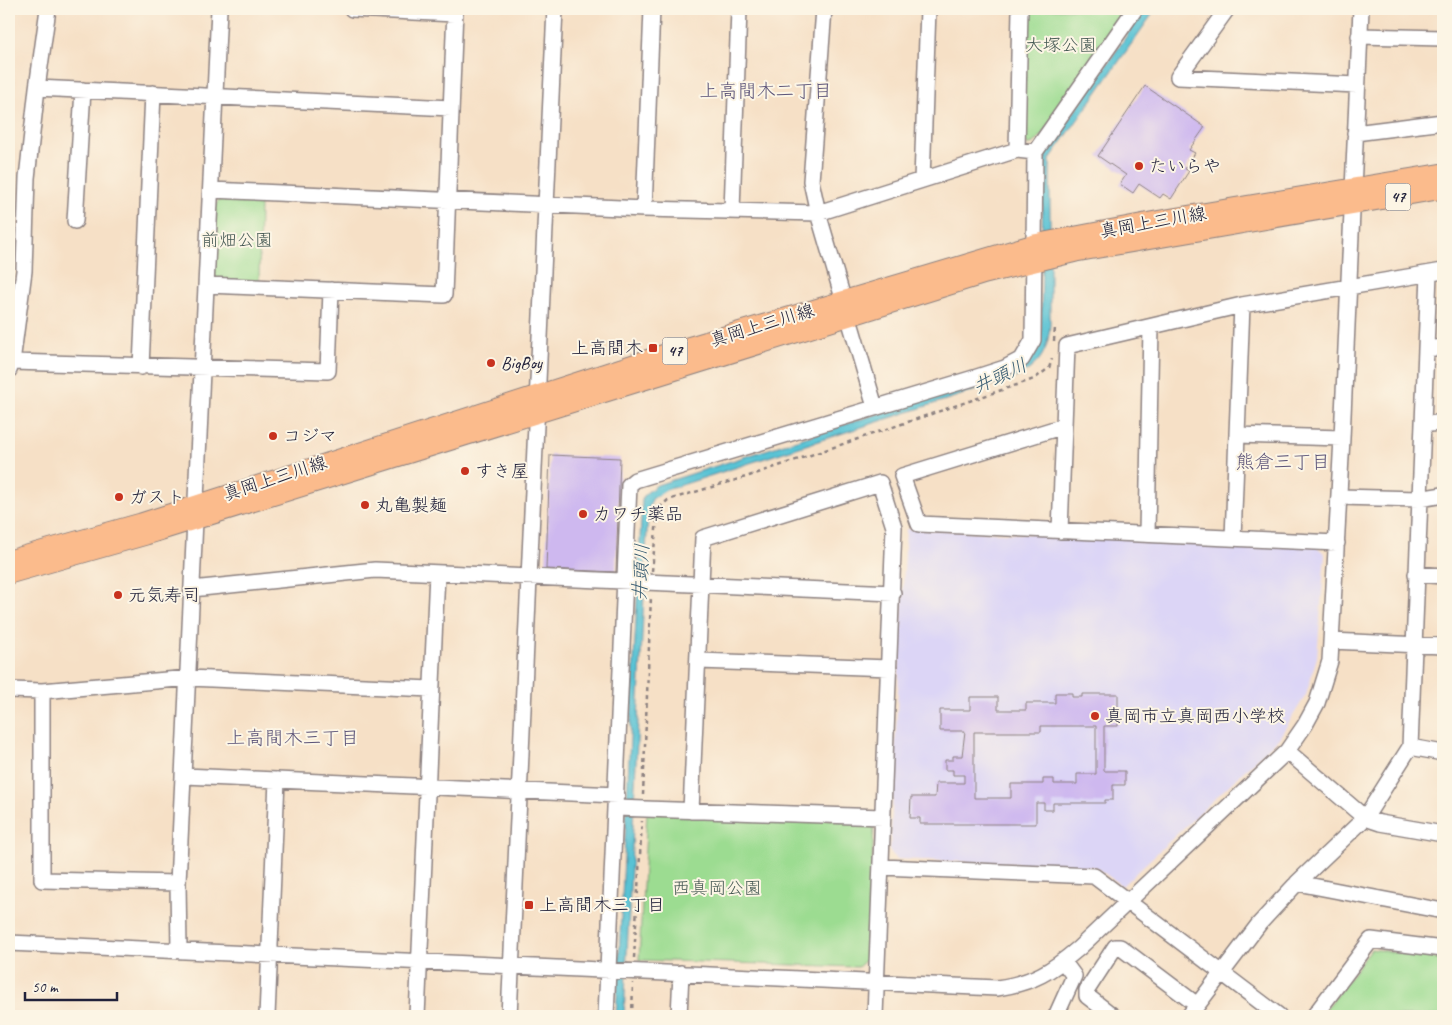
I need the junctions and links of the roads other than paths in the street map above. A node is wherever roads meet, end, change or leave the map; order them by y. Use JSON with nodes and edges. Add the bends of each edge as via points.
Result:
{"nodes":[{"id":1,"x":48,"y":9,"type":"edge"},
{"id":2,"x":218,"y":9,"type":"edge"},
{"id":3,"x":352,"y":9,"type":"edge"},
{"id":4,"x":555,"y":9,"type":"edge"},
{"id":5,"x":652,"y":9,"type":"edge"},
{"id":6,"x":739,"y":9,"type":"edge"},
{"id":7,"x":824,"y":9,"type":"edge"},
{"id":8,"x":928,"y":9,"type":"edge"},
{"id":9,"x":1020,"y":9,"type":"edge"},
{"id":10,"x":1135,"y":9,"type":"edge"},
{"id":11,"x":1227,"y":9,"type":"edge"},
{"id":12,"x":1361,"y":9,"type":"edge"},
{"id":13,"x":455,"y":12,"type":"edge"},
{"id":14,"x":1359,"y":36,"type":"junction"},
{"id":15,"x":1443,"y":38,"type":"edge"},
{"id":16,"x":1357,"y":85,"type":"junction"},
{"id":17,"x":37,"y":88,"type":"junction"},
{"id":18,"x":83,"y":90,"type":"junction"},
{"id":19,"x":153,"y":93,"type":"junction"},
{"id":20,"x":215,"y":96,"type":"junction"},
{"id":21,"x":451,"y":108,"type":"junction"},
{"id":22,"x":1443,"y":122,"type":"edge"},
{"id":23,"x":1355,"y":133,"type":"junction"},
{"id":24,"x":1017,"y":150,"type":"junction"},
{"id":25,"x":1035,"y":152,"type":"junction"},
{"id":26,"x":1443,"y":172,"type":"edge"},
{"id":27,"x":922,"y":180,"type":"junction"},
{"id":28,"x":1443,"y":189,"type":"edge"},
{"id":29,"x":211,"y":190,"type":"junction"},
{"id":30,"x":1352,"y":196,"type":"junction"},
{"id":31,"x":447,"y":201,"type":"junction"},
{"id":32,"x":546,"y":205,"type":"junction"},
{"id":33,"x":644,"y":209,"type":"junction"},
{"id":34,"x":732,"y":211,"type":"junction"},
{"id":35,"x":818,"y":213,"type":"junction"},
{"id":36,"x":75,"y":221,"type":"dead end"},
{"id":37,"x":1034,"y":253,"type":"junction"},
{"id":38,"x":1436,"y":273,"type":"edge"},
{"id":39,"x":207,"y":285,"type":"junction"},
{"id":40,"x":1347,"y":287,"type":"junction"},
{"id":41,"x":331,"y":290,"type":"junction"},
{"id":42,"x":1242,"y":305,"type":"junction"},
{"id":43,"x":844,"y":308,"type":"junction"},
{"id":44,"x":1151,"y":327,"type":"junction"},
{"id":45,"x":1443,"y":346,"type":"edge"},
{"id":46,"x":1426,"y":349,"type":"junction"},
{"id":47,"x":11,"y":366,"type":"edge"},
{"id":48,"x":141,"y":367,"type":"junction"},
{"id":49,"x":203,"y":369,"type":"junction"},
{"id":50,"x":536,"y":403,"type":"junction"},
{"id":51,"x":875,"y":407,"type":"junction"},
{"id":52,"x":1443,"y":422,"type":"edge"},
{"id":53,"x":1424,"y":425,"type":"junction"},
{"id":54,"x":1064,"y":426,"type":"junction"},
{"id":55,"x":1237,"y":435,"type":"junction"},
{"id":56,"x":1342,"y":438,"type":"junction"},
{"id":57,"x":1443,"y":495,"type":"edge"},
{"id":58,"x":1339,"y":497,"type":"junction"},
{"id":59,"x":1419,"y":499,"type":"junction"},
{"id":60,"x":196,"y":511,"type":"junction"},
{"id":61,"x":1060,"y":530,"type":"junction"},
{"id":62,"x":1147,"y":534,"type":"junction"},
{"id":63,"x":1233,"y":538,"type":"junction"},
{"id":64,"x":1337,"y":543,"type":"junction"},
{"id":65,"x":9,"y":560,"type":"edge"},
{"id":66,"x":437,"y":572,"type":"junction"},
{"id":67,"x":9,"y":574,"type":"edge"},
{"id":68,"x":1416,"y":574,"type":"junction"},
{"id":69,"x":529,"y":576,"type":"junction"},
{"id":70,"x":1443,"y":576,"type":"edge"},
{"id":71,"x":626,"y":580,"type":"junction"},
{"id":72,"x":701,"y":584,"type":"junction"},
{"id":73,"x":192,"y":589,"type":"junction"},
{"id":74,"x":893,"y":593,"type":"junction"},
{"id":75,"x":1332,"y":641,"type":"junction"},
{"id":76,"x":1414,"y":645,"type":"junction"},
{"id":77,"x":1443,"y":646,"type":"edge"},
{"id":78,"x":699,"y":661,"type":"junction"},
{"id":79,"x":889,"y":668,"type":"junction"},
{"id":80,"x":189,"y":678,"type":"junction"},
{"id":81,"x":431,"y":689,"type":"junction"},
{"id":82,"x":9,"y":690,"type":"edge"},
{"id":83,"x":42,"y":691,"type":"junction"},
{"id":84,"x":1410,"y":747,"type":"junction"},
{"id":85,"x":1287,"y":751,"type":"junction"},
{"id":86,"x":1443,"y":753,"type":"edge"},
{"id":87,"x":185,"y":776,"type":"junction"},
{"id":88,"x":277,"y":780,"type":"junction"},
{"id":89,"x":428,"y":787,"type":"junction"},
{"id":90,"x":519,"y":792,"type":"junction"},
{"id":91,"x":617,"y":801,"type":"junction"},
{"id":92,"x":692,"y":811,"type":"junction"},
{"id":93,"x":883,"y":817,"type":"junction"},
{"id":94,"x":1366,"y":818,"type":"junction"},
{"id":95,"x":1443,"y":834,"type":"edge"},
{"id":96,"x":882,"y":867,"type":"junction"},
{"id":97,"x":1297,"y":883,"type":"junction"},
{"id":98,"x":178,"y":884,"type":"junction"},
{"id":99,"x":1128,"y":902,"type":"junction"},
{"id":100,"x":1443,"y":911,"type":"edge"},
{"id":101,"x":9,"y":943,"type":"edge"},
{"id":102,"x":1443,"y":949,"type":"edge"},
{"id":103,"x":179,"y":950,"type":"junction"},
{"id":104,"x":270,"y":955,"type":"junction"},
{"id":105,"x":1063,"y":961,"type":"junction"},
{"id":106,"x":419,"y":962,"type":"junction"},
{"id":107,"x":512,"y":966,"type":"junction"},
{"id":108,"x":608,"y":970,"type":"junction"},
{"id":109,"x":681,"y":973,"type":"junction"},
{"id":110,"x":1221,"y":973,"type":"junction"},
{"id":111,"x":877,"y":983,"type":"junction"},
{"id":112,"x":1193,"y":1011,"type":"edge"},
{"id":113,"x":267,"y":1016,"type":"edge"},
{"id":114,"x":417,"y":1016,"type":"edge"},
{"id":115,"x":509,"y":1016,"type":"edge"},
{"id":116,"x":606,"y":1016,"type":"edge"},
{"id":117,"x":680,"y":1016,"type":"edge"},
{"id":118,"x":875,"y":1016,"type":"edge"},
{"id":119,"x":1056,"y":1016,"type":"edge"},
{"id":120,"x":1113,"y":1016,"type":"edge"},
{"id":121,"x":1279,"y":1016,"type":"edge"},
{"id":122,"x":1314,"y":1016,"type":"edge"}],
"edges":[{"from":1,"to":17,"type":"street"},
{"from":2,"to":20,"type":"street"},
{"from":3,"to":13,"type":"street"},
{"from":4,"to":32,"type":"street"},
{"from":5,"to":33,"type":"street"},
{"from":6,"to":34,"type":"street"},
{"from":7,"to":35,"type":"street","via":[[811,181]]},
{"from":8,"to":27,"type":"street"},
{"from":9,"to":24,"type":"street"},
{"from":10,"to":25,"type":"street"},
{"from":11,"to":16,"type":"street","via":[[1178,77]]},
{"from":12,"to":14,"type":"street"},
{"from":13,"to":21,"type":"street"},
{"from":14,"to":15,"type":"street"},
{"from":14,"to":16,"type":"street"},
{"from":16,"to":23,"type":"street"},
{"from":17,"to":18,"type":"street"},
{"from":17,"to":47,"type":"street","via":[[27,178],[24,271]]},
{"from":18,"to":19,"type":"street"},
{"from":18,"to":36,"type":"street"},
{"from":19,"to":20,"type":"street"},
{"from":19,"to":48,"type":"street"},
{"from":20,"to":21,"type":"street"},
{"from":20,"to":29,"type":"street"},
{"from":21,"to":31,"type":"street"},
{"from":22,"to":23,"type":"street"},
{"from":23,"to":30,"type":"street"},
{"from":24,"to":25,"type":"street"},
{"from":24,"to":27,"type":"street"},
{"from":25,"to":37,"type":"street"},
{"from":26,"to":30,"type":"main road","name":"真岡上三川線","number":"47"},
{"from":27,"to":35,"type":"street"},
{"from":28,"to":30,"type":"main road","name":"真岡上三川線","number":"47"},
{"from":29,"to":31,"type":"street"},
{"from":29,"to":39,"type":"street"},
{"from":30,"to":37,"type":"main road","name":"真岡上三川線","number":"47","via":[[1162,236]]},
{"from":30,"to":40,"type":"street"},
{"from":31,"to":32,"type":"street"},
{"from":31,"to":41,"type":"street","via":[[444,295]]},
{"from":32,"to":33,"type":"street"},
{"from":32,"to":50,"type":"street"},
{"from":33,"to":34,"type":"street"},
{"from":34,"to":35,"type":"street"},
{"from":35,"to":43,"type":"street"},
{"from":37,"to":43,"type":"main road","name":"真岡上三川線","number":"47"},
{"from":37,"to":51,"type":"street","via":[[1033,340],[1022,359],[1005,368]]},
{"from":38,"to":40,"type":"street"},
{"from":38,"to":46,"type":"street"},
{"from":39,"to":41,"type":"street"},
{"from":39,"to":49,"type":"street"},
{"from":40,"to":42,"type":"street"},
{"from":40,"to":56,"type":"street"},
{"from":41,"to":49,"type":"street","via":[[328,371]]},
{"from":42,"to":44,"type":"street"},
{"from":42,"to":55,"type":"street"},
{"from":43,"to":50,"type":"main road","name":"真岡上三川線","number":"47"},
{"from":43,"to":51,"type":"street"},
{"from":44,"to":54,"type":"street","via":[[1067,346]]},
{"from":44,"to":62,"type":"street"},
{"from":45,"to":46,"type":"street"},
{"from":46,"to":53,"type":"street"},
{"from":47,"to":48,"type":"street"},
{"from":48,"to":49,"type":"street"},
{"from":49,"to":60,"type":"street"},
{"from":50,"to":60,"type":"main road","name":"真岡上三川線","number":"47"},
{"from":50,"to":69,"type":"street"},
{"from":51,"to":71,"type":"street","via":[[635,480],[629,485]]},
{"from":52,"to":53,"type":"street"},
{"from":53,"to":59,"type":"street"},
{"from":54,"to":61,"type":"street"},
{"from":54,"to":61,"type":"street","via":[[902,476],[919,524]]},
{"from":55,"to":56,"type":"street"},
{"from":55,"to":63,"type":"street"},
{"from":56,"to":58,"type":"street"},
{"from":57,"to":59,"type":"street"},
{"from":58,"to":59,"type":"street"},
{"from":58,"to":64,"type":"street"},
{"from":59,"to":68,"type":"street"},
{"from":60,"to":65,"type":"main road","name":"真岡上三川線","number":"47"},
{"from":60,"to":67,"type":"main road","name":"真岡上三川線","number":"47","via":[[146,536]]},
{"from":60,"to":73,"type":"street"},
{"from":61,"to":62,"type":"street"},
{"from":62,"to":63,"type":"street"},
{"from":63,"to":64,"type":"street"},
{"from":64,"to":75,"type":"street"},
{"from":66,"to":69,"type":"street"},
{"from":66,"to":73,"type":"street","via":[[375,570]]},
{"from":66,"to":81,"type":"street"},
{"from":68,"to":70,"type":"street"},
{"from":68,"to":76,"type":"street"},
{"from":69,"to":71,"type":"street"},
{"from":69,"to":90,"type":"street"},
{"from":71,"to":72,"type":"street"},
{"from":71,"to":91,"type":"street"},
{"from":72,"to":74,"type":"street"},
{"from":72,"to":74,"type":"street","via":[[703,538],[880,483],[894,527]]},
{"from":72,"to":78,"type":"street"},
{"from":73,"to":80,"type":"street"},
{"from":74,"to":79,"type":"street"},
{"from":75,"to":76,"type":"street"},
{"from":75,"to":85,"type":"street","via":[[1330,661],[1317,703]]},
{"from":76,"to":77,"type":"street"},
{"from":76,"to":84,"type":"street"},
{"from":78,"to":79,"type":"street"},
{"from":78,"to":92,"type":"street"},
{"from":79,"to":93,"type":"street"},
{"from":80,"to":81,"type":"street"},
{"from":80,"to":83,"type":"street"},
{"from":80,"to":87,"type":"street"},
{"from":81,"to":89,"type":"street"},
{"from":82,"to":83,"type":"street"},
{"from":83,"to":98,"type":"street","via":[[42,880]]},
{"from":84,"to":86,"type":"street"},
{"from":84,"to":94,"type":"street"},
{"from":85,"to":94,"type":"street"},
{"from":85,"to":99,"type":"street"},
{"from":87,"to":88,"type":"street"},
{"from":87,"to":98,"type":"street"},
{"from":88,"to":89,"type":"street"},
{"from":88,"to":104,"type":"street"},
{"from":89,"to":90,"type":"street"},
{"from":89,"to":106,"type":"street"},
{"from":90,"to":91,"type":"street"},
{"from":90,"to":107,"type":"street"},
{"from":91,"to":92,"type":"street","via":[[642,809]]},
{"from":91,"to":108,"type":"street"},
{"from":92,"to":93,"type":"street"},
{"from":93,"to":96,"type":"street"},
{"from":94,"to":95,"type":"street"},
{"from":94,"to":97,"type":"street"},
{"from":96,"to":99,"type":"street","via":[[1094,876]]},
{"from":96,"to":111,"type":"street"},
{"from":97,"to":100,"type":"street"},
{"from":97,"to":110,"type":"street","via":[[1259,924]]},
{"from":98,"to":103,"type":"street"},
{"from":99,"to":105,"type":"street"},
{"from":99,"to":110,"type":"street"},
{"from":101,"to":103,"type":"street"},
{"from":102,"to":122,"type":"street","via":[[1371,940]]},
{"from":103,"to":104,"type":"street"},
{"from":104,"to":106,"type":"street"},
{"from":104,"to":113,"type":"street"},
{"from":105,"to":111,"type":"street","via":[[1046,974],[1029,981],[997,988]]},
{"from":105,"to":119,"type":"street","via":[[1074,976]]},
{"from":106,"to":107,"type":"street"},
{"from":106,"to":114,"type":"street"},
{"from":107,"to":108,"type":"street"},
{"from":107,"to":115,"type":"street"},
{"from":108,"to":109,"type":"street"},
{"from":108,"to":116,"type":"street"},
{"from":109,"to":111,"type":"street"},
{"from":109,"to":117,"type":"street"},
{"from":110,"to":112,"type":"street"},
{"from":110,"to":121,"type":"street"},
{"from":111,"to":118,"type":"street"},
{"from":112,"to":120,"type":"street","via":[[1120,947],[1115,947],[1087,990],[1087,996]]}]}
